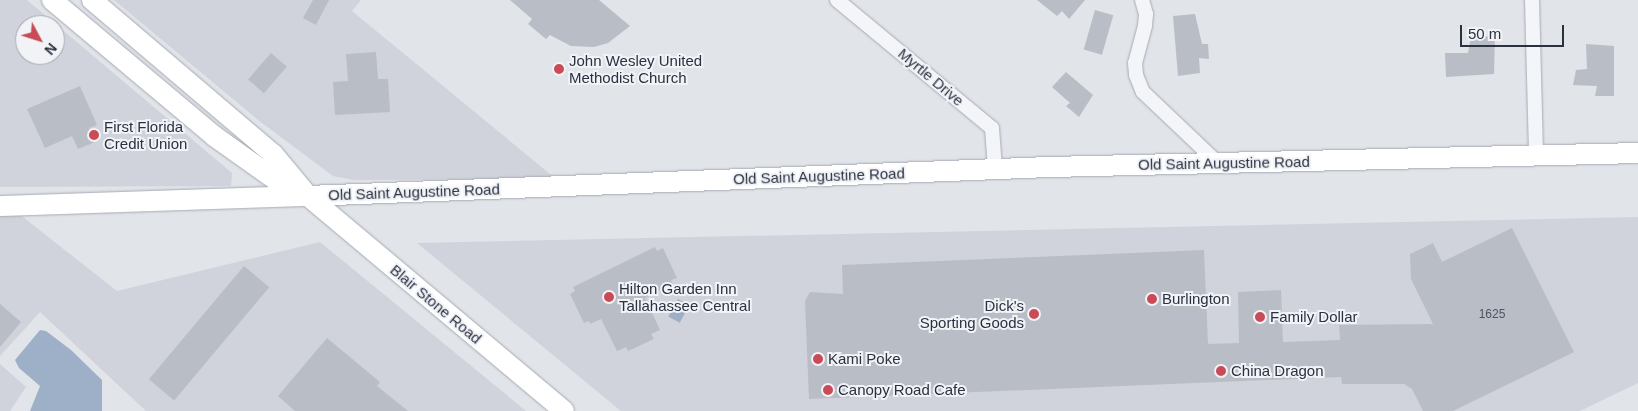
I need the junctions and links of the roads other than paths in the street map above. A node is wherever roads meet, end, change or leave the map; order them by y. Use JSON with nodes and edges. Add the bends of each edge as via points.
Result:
{"nodes":[{"id":1,"x":52,"y":0,"type":"edge"},
{"id":2,"x":837,"y":0,"type":"edge"},
{"id":3,"x":1142,"y":0,"type":"edge"},
{"id":4,"x":1532,"y":0,"type":"edge"},
{"id":5,"x":98,"y":5,"type":"edge"},
{"id":6,"x":126,"y":28,"type":"junction"},
{"id":7,"x":88,"y":30,"type":"junction"},
{"id":8,"x":109,"y":48,"type":"junction"},
{"id":9,"x":1638,"y":153,"type":"edge"},
{"id":10,"x":1536,"y":155,"type":"junction"},
{"id":11,"x":1219,"y":164,"type":"junction"},
{"id":12,"x":995,"y":170,"type":"junction"},
{"id":13,"x":308,"y":196,"type":"junction"},
{"id":14,"x":0,"y":206,"type":"edge"},
{"id":15,"x":564,"y":411,"type":"edge"}],
"edges":[{"from":1,"to":7,"type":"street","name":"Blair Stone Road"},
{"from":2,"to":12,"type":"street","name":"Myrtle Drive","via":[[992,128]]},
{"from":3,"to":11,"type":"street","via":[[1145,26],[1135,63],[1143,92]]},
{"from":4,"to":10,"type":"street"},
{"from":5,"to":6,"type":"street","name":"Blair Stone Road"},
{"from":5,"to":7,"type":"street"},
{"from":6,"to":8,"type":"street"},
{"from":6,"to":13,"type":"street","name":"Blair Stone Road","via":[[273,154]]},
{"from":7,"to":8,"type":"street","name":"Blair Stone Road"},
{"from":8,"to":13,"type":"street","name":"Blair Stone Road","via":[[247,161]]},
{"from":9,"to":10,"type":"street","name":"Old Saint Augustine Road"},
{"from":10,"to":11,"type":"street","name":"Old Saint Augustine Road"},
{"from":11,"to":12,"type":"street","name":"Old Saint Augustine Road"},
{"from":12,"to":13,"type":"street","name":"Old Saint Augustine Road"},
{"from":13,"to":14,"type":"street","name":"Old Saint Augustine Road"},
{"from":13,"to":15,"type":"street","name":"Blair Stone Road"}]}
